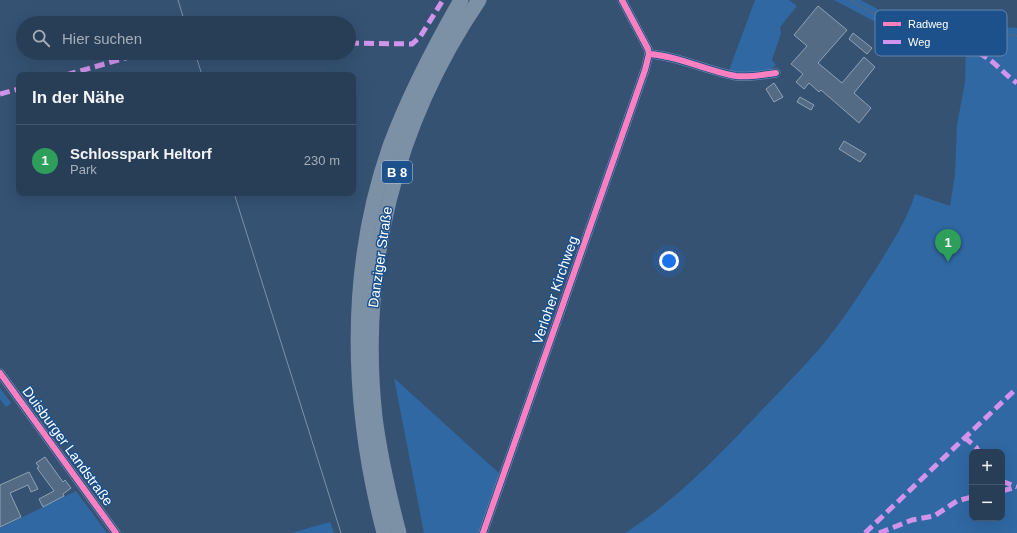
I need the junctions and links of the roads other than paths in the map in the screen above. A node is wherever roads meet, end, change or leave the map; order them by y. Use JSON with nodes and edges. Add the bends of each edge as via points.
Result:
{"nodes":[{"id":1,"x":461,"y":0,"type":"edge"},
{"id":2,"x":479,"y":0,"type":"edge"},
{"id":3,"x":622,"y":0,"type":"edge"},
{"id":4,"x":649,"y":54,"type":"junction"},
{"id":5,"x":776,"y":73,"type":"dead end"},
{"id":6,"x":0,"y":373,"type":"edge"},
{"id":7,"x":116,"y":533,"type":"edge"},
{"id":8,"x":384,"y":533,"type":"edge"},
{"id":9,"x":398,"y":533,"type":"edge"},
{"id":10,"x":483,"y":533,"type":"edge"}],
"edges":[{"from":1,"to":8,"type":"highway","name":"Danziger Straße","number":"B 8","via":[[428,59],[390,147],[377,192],[363,264],[358,362],[361,419]]},
{"from":2,"to":9,"type":"highway","name":"Danziger Straße","number":"B 8","via":[[419,107],[390,193],[380,236],[372,318],[371,360],[375,418]]},
{"from":3,"to":4,"type":"street","via":[[643,37]]},
{"from":4,"to":5,"type":"street","via":[[671,57],[735,75]]},
{"from":4,"to":10,"type":"street","name":"Verloher Kirchweg"},
{"from":6,"to":7,"type":"street","name":"Duisburger Landstraße"}]}
